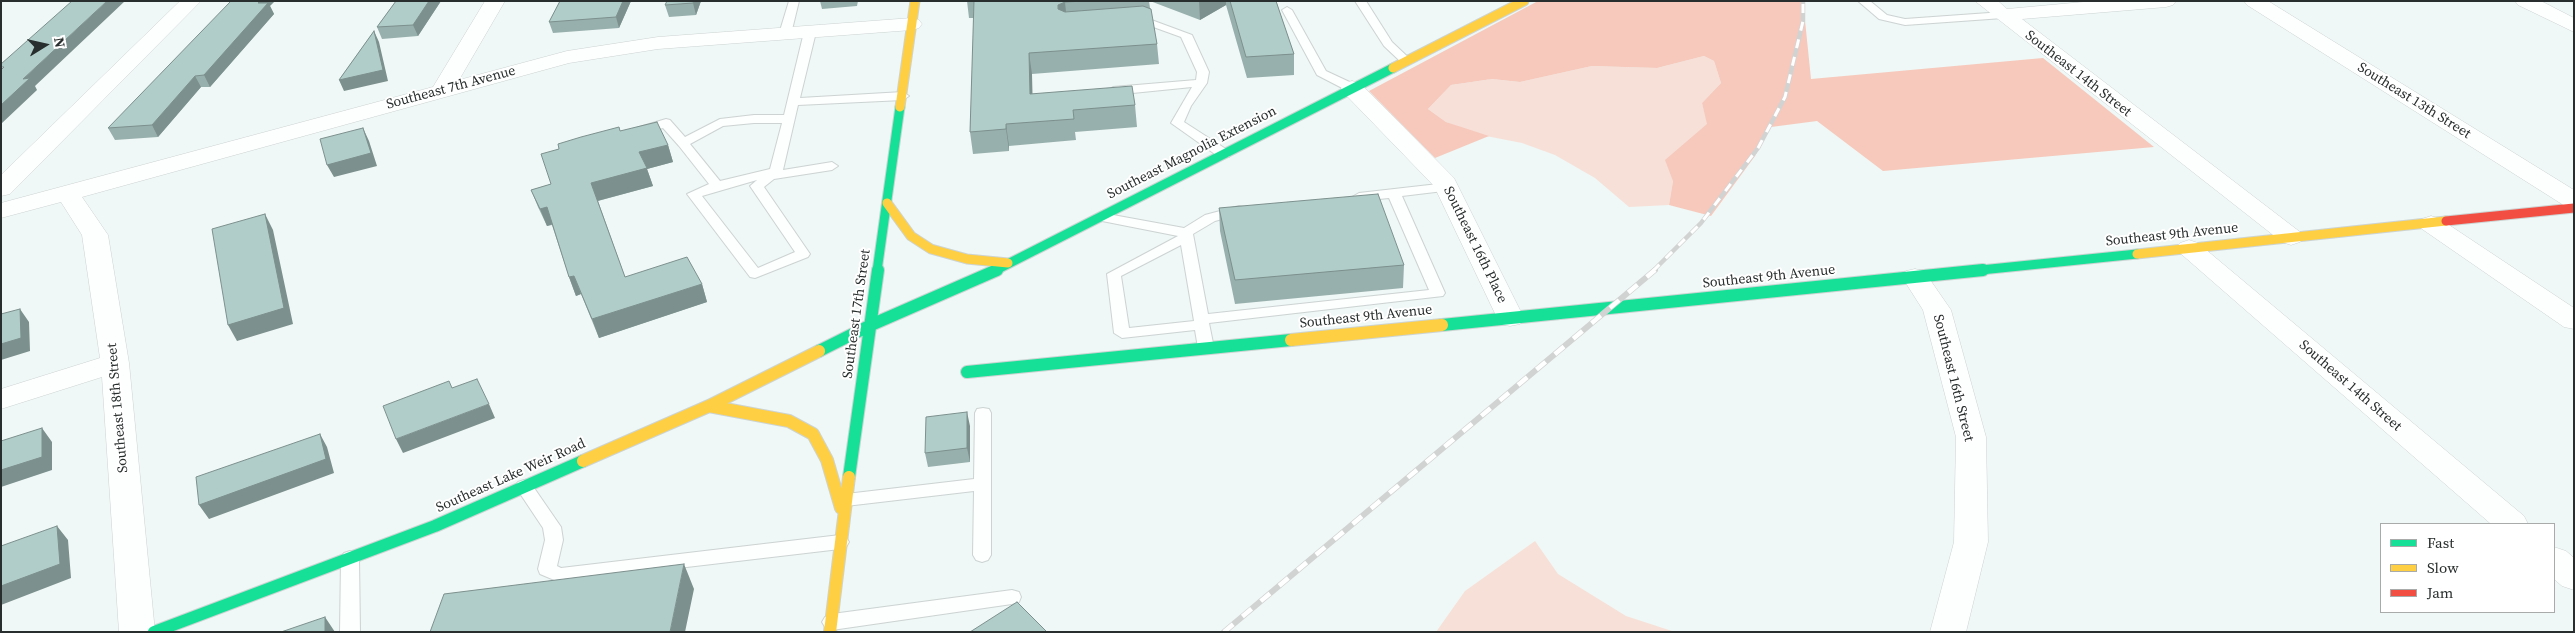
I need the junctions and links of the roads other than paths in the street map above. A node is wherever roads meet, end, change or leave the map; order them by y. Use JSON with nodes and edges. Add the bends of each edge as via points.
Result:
{"nodes":[{"id":1,"x":191,"y":1,"type":"edge"},
{"id":2,"x":495,"y":1,"type":"edge"},
{"id":3,"x":794,"y":1,"type":"edge"},
{"id":4,"x":915,"y":1,"type":"edge"},
{"id":5,"x":1360,"y":1,"type":"edge"},
{"id":6,"x":1524,"y":1,"type":"edge"},
{"id":7,"x":1863,"y":1,"type":"edge"},
{"id":8,"x":1985,"y":1,"type":"edge"},
{"id":9,"x":2166,"y":1,"type":"edge"},
{"id":10,"x":2254,"y":1,"type":"edge"},
{"id":11,"x":2525,"y":1,"type":"edge"},
{"id":12,"x":1287,"y":10,"type":"dead end"},
{"id":13,"x":2003,"y":15,"type":"junction"},
{"id":14,"x":1126,"y":23,"type":"edge"},
{"id":15,"x":912,"y":24,"type":"junction"},
{"id":16,"x":2574,"y":26,"type":"edge"},
{"id":17,"x":810,"y":32,"type":"junction"},
{"id":18,"x":785,"y":34,"type":"junction"},
{"id":19,"x":1406,"y":61,"type":"junction"},
{"id":20,"x":1201,"y":84,"type":"junction"},
{"id":21,"x":1352,"y":88,"type":"junction"},
{"id":22,"x":441,"y":91,"type":"junction"},
{"id":23,"x":1099,"y":92,"type":"edge"},
{"id":24,"x":903,"y":96,"type":"junction"},
{"id":25,"x":793,"y":102,"type":"junction"},
{"id":26,"x":789,"y":118,"type":"junction"},
{"id":27,"x":628,"y":135,"type":"edge"},
{"id":28,"x":683,"y":144,"type":"junction"},
{"id":29,"x":1224,"y":154,"type":"junction"},
{"id":30,"x":832,"y":166,"type":"dead end"},
{"id":31,"x":773,"y":174,"type":"junction"},
{"id":32,"x":717,"y":186,"type":"junction"},
{"id":33,"x":1447,"y":187,"type":"junction"},
{"id":34,"x":1,"y":189,"type":"edge"},
{"id":35,"x":1394,"y":193,"type":"junction"},
{"id":36,"x":68,"y":194,"type":"junction"},
{"id":37,"x":1347,"y":198,"type":"edge"},
{"id":38,"x":2574,"y":201,"type":"edge"},
{"id":39,"x":887,"y":203,"type":"junction"},
{"id":40,"x":1253,"y":208,"type":"edge"},
{"id":41,"x":2574,"y":208,"type":"edge"},
{"id":42,"x":1,"y":211,"type":"edge"},
{"id":43,"x":1102,"y":217,"type":"junction"},
{"id":44,"x":2431,"y":224,"type":"junction"},
{"id":45,"x":1186,"y":235,"type":"junction"},
{"id":46,"x":2291,"y":238,"type":"junction"},
{"id":47,"x":2189,"y":248,"type":"junction"},
{"id":48,"x":1012,"y":263,"type":"junction"},
{"id":49,"x":1915,"y":277,"type":"junction"},
{"id":50,"x":1510,"y":318,"type":"junction"},
{"id":51,"x":2574,"y":321,"type":"edge"},
{"id":52,"x":1201,"y":322,"type":"junction"},
{"id":53,"x":871,"y":325,"type":"junction"},
{"id":54,"x":1206,"y":348,"type":"junction"},
{"id":55,"x":115,"y":363,"type":"junction"},
{"id":56,"x":967,"y":372,"type":"dead end"},
{"id":57,"x":1,"y":399,"type":"edge"},
{"id":58,"x":709,"y":406,"type":"junction"},
{"id":59,"x":983,"y":413,"type":"dead end"},
{"id":60,"x":983,"y":484,"type":"junction"},
{"id":61,"x":524,"y":486,"type":"junction"},
{"id":62,"x":845,"y":509,"type":"junction"},
{"id":63,"x":2511,"y":523,"type":"edge"},
{"id":64,"x":840,"y":542,"type":"junction"},
{"id":65,"x":982,"y":555,"type":"dead end"},
{"id":66,"x":350,"y":558,"type":"junction"},
{"id":67,"x":2555,"y":561,"type":"edge"},
{"id":68,"x":2574,"y":578,"type":"edge"},
{"id":69,"x":1012,"y":597,"type":"dead end"},
{"id":70,"x":831,"y":627,"type":"edge"},
{"id":71,"x":137,"y":632,"type":"edge"},
{"id":72,"x":154,"y":632,"type":"edge"},
{"id":73,"x":350,"y":632,"type":"edge"},
{"id":74,"x":1948,"y":632,"type":"edge"}],
"edges":[{"from":1,"to":34,"type":"street"},
{"from":2,"to":22,"type":"street"},
{"from":3,"to":18,"type":"lane"},
{"from":4,"to":15,"type":"main road","name":"Southeast 17th Street"},
{"from":5,"to":19,"type":"lane","via":[[1388,44]]},
{"from":6,"to":19,"type":"main road","name":"Southeast Magnolia Extension"},
{"from":7,"to":13,"type":"lane","via":[[1883,16],[1905,22]]},
{"from":8,"to":13,"type":"street","name":"Southeast 14th Street"},
{"from":9,"to":13,"type":"street"},
{"from":10,"to":38,"type":"street","name":"Southeast 13th Street"},
{"from":11,"to":16,"type":"street"},
{"from":12,"to":21,"type":"lane","via":[[1321,73]]},
{"from":13,"to":46,"type":"street","name":"Southeast 14th Street"},
{"from":14,"to":20,"type":"lane","via":[[1146,22],[1186,34],[1203,72]]},
{"from":15,"to":17,"type":"street","name":"Southeast 7th Avenue"},
{"from":15,"to":24,"type":"main road","name":"Southeast 17th Street"},
{"from":17,"to":18,"type":"street","name":"Southeast 7th Avenue"},
{"from":17,"to":25,"type":"lane"},
{"from":18,"to":22,"type":"street","name":"Southeast 7th Avenue","via":[[658,43],[567,57]]},
{"from":19,"to":21,"type":"main road","name":"Southeast Magnolia Extension"},
{"from":20,"to":23,"type":"lane"},
{"from":20,"to":29,"type":"lane","via":[[1177,124]]},
{"from":21,"to":29,"type":"main road","name":"Southeast Magnolia Extension"},
{"from":21,"to":33,"type":"street","name":"Southeast 16th Place"},
{"from":22,"to":36,"type":"street","name":"Southeast 7th Avenue"},
{"from":24,"to":25,"type":"lane"},
{"from":24,"to":39,"type":"main road","name":"Southeast 17th Street"},
{"from":25,"to":26,"type":"lane"},
{"from":26,"to":28,"type":"lane","via":[[720,123]]},
{"from":26,"to":31,"type":"lane"},
{"from":27,"to":28,"type":"lane","via":[[666,123]]},
{"from":28,"to":32,"type":"lane"},
{"from":29,"to":43,"type":"main road","name":"Southeast Magnolia Extension"},
{"from":30,"to":31,"type":"lane"},
{"from":31,"to":32,"type":"lane"},
{"from":31,"to":32,"type":"lane","via":[[757,186],[803,254],[755,274],[694,194]]},
{"from":33,"to":35,"type":"lane"},
{"from":33,"to":50,"type":"street","name":"Southeast 16th Place"},
{"from":35,"to":37,"type":"lane"},
{"from":35,"to":52,"type":"lane","via":[[1438,293]]},
{"from":36,"to":42,"type":"street","name":"Southeast 7th Avenue"},
{"from":36,"to":55,"type":"street","name":"Southeast 18th Street","via":[[95,235]]},
{"from":39,"to":48,"type":"main road","via":[[912,236],[931,249],[968,259]]},
{"from":39,"to":53,"type":"main road","name":"Southeast 17th Street"},
{"from":40,"to":45,"type":"lane","via":[[1210,218]]},
{"from":41,"to":44,"type":"main road","name":"Southeast 9th Avenue"},
{"from":43,"to":45,"type":"lane"},
{"from":43,"to":48,"type":"main road","name":"Southeast Magnolia Extension"},
{"from":44,"to":46,"type":"main road","name":"Southeast 9th Avenue"},
{"from":44,"to":51,"type":"street"},
{"from":45,"to":52,"type":"lane"},
{"from":45,"to":52,"type":"lane","via":[[1114,274],[1122,334]]},
{"from":46,"to":47,"type":"main road","name":"Southeast 9th Avenue"},
{"from":47,"to":49,"type":"main road","name":"Southeast 9th Avenue"},
{"from":47,"to":63,"type":"street","name":"Southeast 14th Street"},
{"from":48,"to":53,"type":"main road","name":"Southeast Magnolia Extension"},
{"from":49,"to":50,"type":"main road","name":"Southeast 9th Avenue"},
{"from":49,"to":74,"type":"street","name":"Southeast 16th Street","via":[[1937,310],[1971,437],[1971,542]]},
{"from":50,"to":54,"type":"main road","name":"Southeast 9th Avenue"},
{"from":52,"to":54,"type":"lane"},
{"from":53,"to":58,"type":"main road","name":"Southeast Lake Weir Road"},
{"from":53,"to":62,"type":"main road","name":"Southeast 17th Street"},
{"from":54,"to":56,"type":"main road","name":"Southeast 9th Avenue"},
{"from":55,"to":57,"type":"street"},
{"from":55,"to":71,"type":"street","name":"Southeast 18th Street"},
{"from":58,"to":61,"type":"main road","name":"Southeast Lake Weir Road"},
{"from":58,"to":62,"type":"main road","via":[[789,422],[813,434],[827,460]]},
{"from":59,"to":60,"type":"lane"},
{"from":60,"to":62,"type":"lane"},
{"from":60,"to":65,"type":"lane"},
{"from":61,"to":64,"type":"lane","via":[[552,527],[554,540],[547,569],[559,575]]},
{"from":61,"to":66,"type":"main road","name":"Southeast Lake Weir Road","via":[[435,526]]},
{"from":62,"to":64,"type":"main road","name":"Southeast 17th Street"},
{"from":64,"to":70,"type":"main road","name":"Southeast 17th Street"},
{"from":66,"to":72,"type":"main road","name":"Southeast Lake Weir Road"},
{"from":66,"to":73,"type":"lane"},
{"from":67,"to":68,"type":"street"},
{"from":69,"to":70,"type":"lane"}]}
